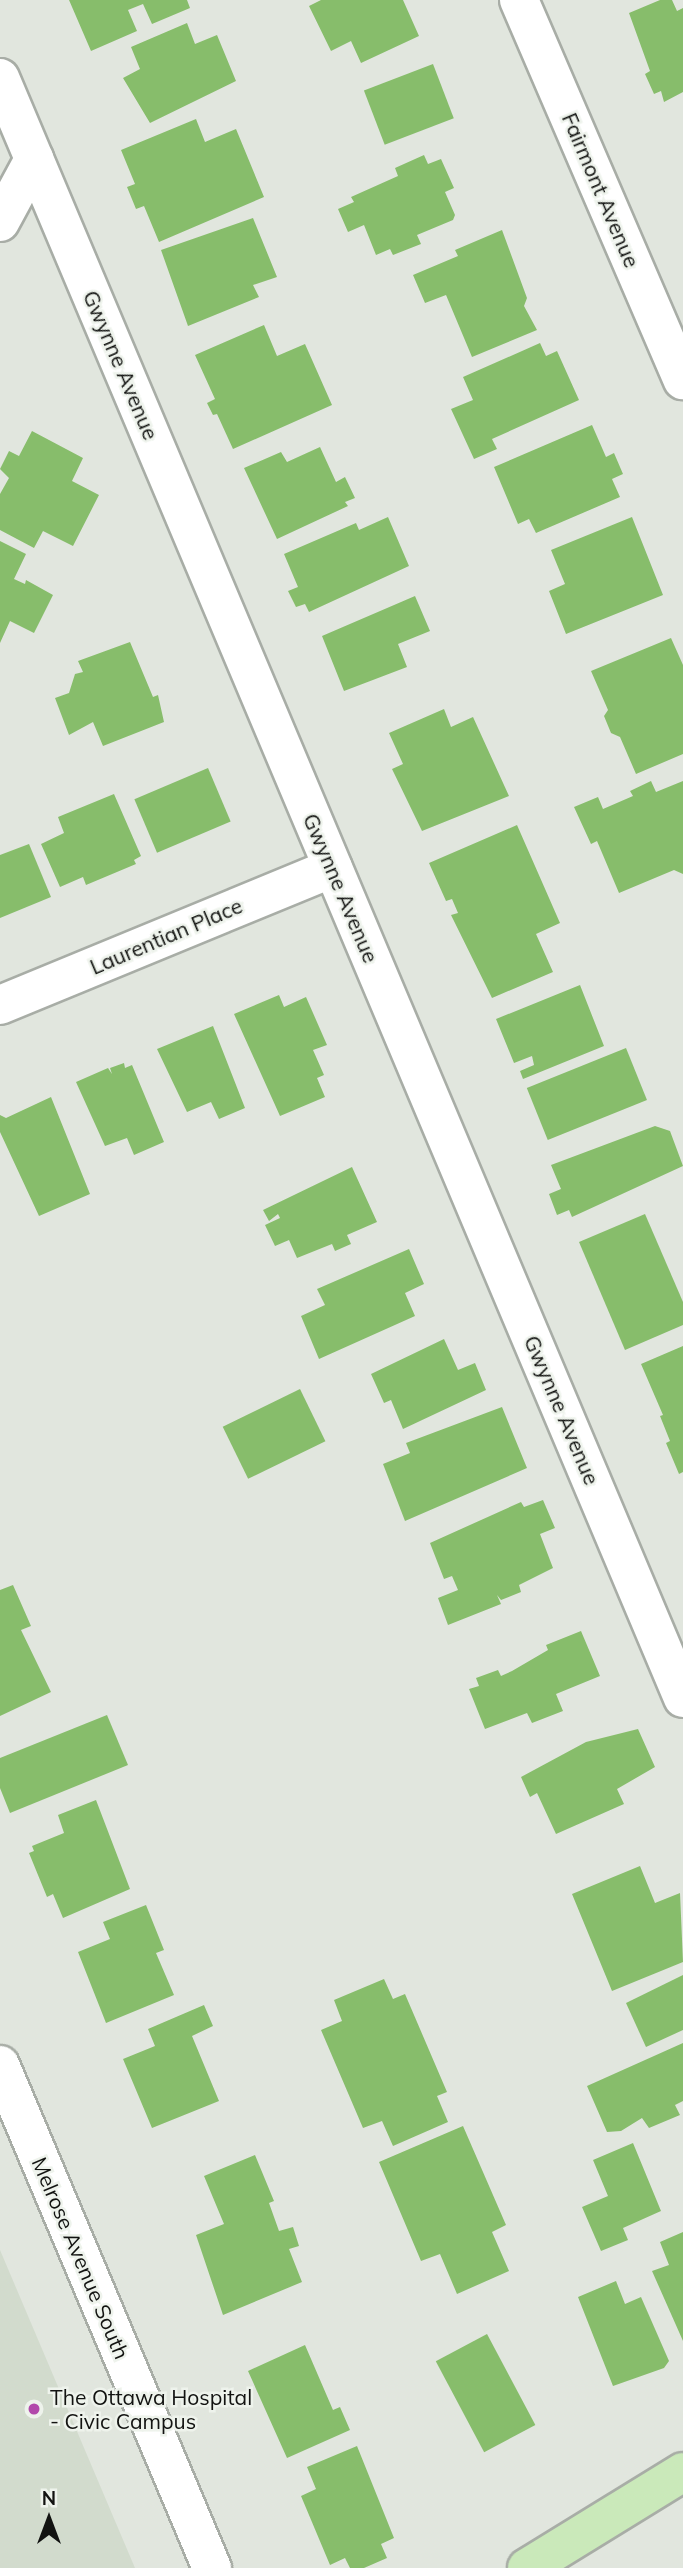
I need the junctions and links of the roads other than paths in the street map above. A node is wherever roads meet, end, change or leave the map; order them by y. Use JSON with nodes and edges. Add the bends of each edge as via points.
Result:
{"nodes":[{"id":1,"x":519,"y":0,"type":"edge"},
{"id":2,"x":0,"y":78,"type":"edge"},
{"id":3,"x":34,"y":159,"type":"junction"},
{"id":4,"x":0,"y":222,"type":"edge"},
{"id":5,"x":683,"y":380,"type":"edge"},
{"id":6,"x":333,"y":868,"type":"junction"},
{"id":7,"x":0,"y":1005,"type":"edge"},
{"id":8,"x":683,"y":1698,"type":"edge"},
{"id":9,"x":0,"y":2065,"type":"edge"},
{"id":10,"x":683,"y":2472,"type":"edge"},
{"id":11,"x":212,"y":2568,"type":"edge"},
{"id":12,"x":527,"y":2568,"type":"edge"}],
"edges":[{"from":1,"to":5,"type":"street","name":"Fairmont Avenue"},
{"from":2,"to":3,"type":"street","name":"Gwynne Avenue"},
{"from":3,"to":4,"type":"street"},
{"from":3,"to":6,"type":"street","name":"Gwynne Avenue"},
{"from":6,"to":7,"type":"street","name":"Laurentian Place"},
{"from":6,"to":8,"type":"street","name":"Gwynne Avenue"},
{"from":9,"to":11,"type":"street","name":"Melrose Avenue South"},
{"from":10,"to":12,"type":"main road"}]}
